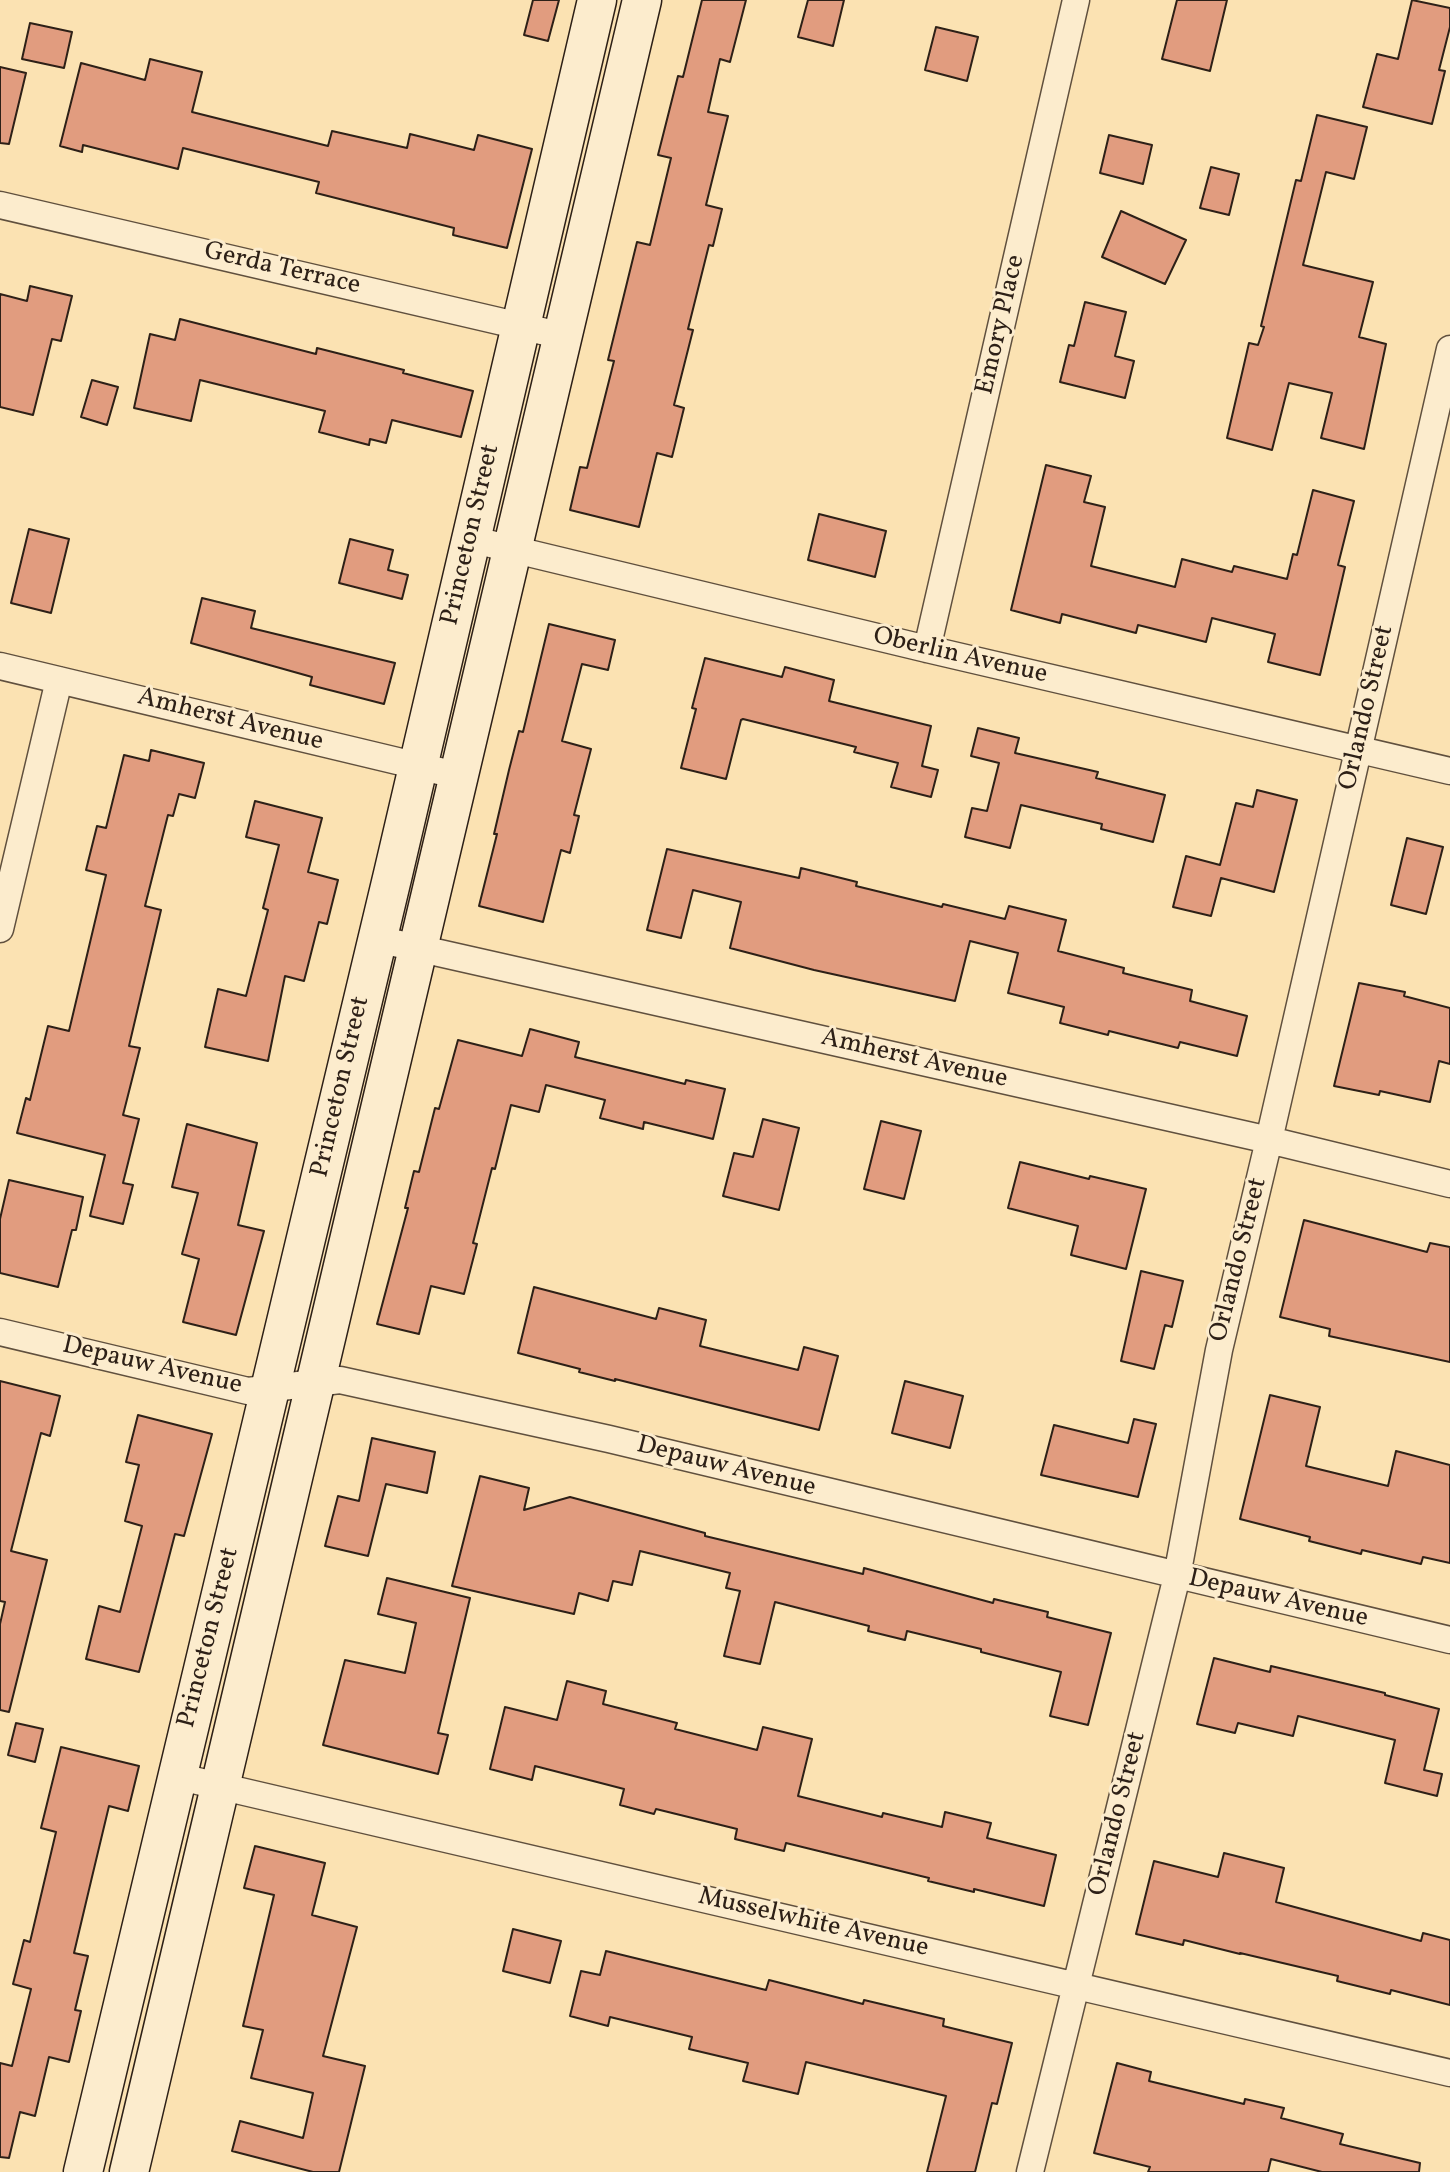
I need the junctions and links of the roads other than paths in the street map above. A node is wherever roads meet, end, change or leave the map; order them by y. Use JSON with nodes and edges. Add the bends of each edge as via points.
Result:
{"nodes":[{"id":1,"x":597,"y":0,"type":"edge"},
{"id":2,"x":642,"y":0,"type":"edge"},
{"id":3,"x":1076,"y":0,"type":"edge"},
{"id":4,"x":0,"y":205,"type":"edge"},
{"id":5,"x":521,"y":326,"type":"junction"},
{"id":6,"x":563,"y":335,"type":"junction"},
{"id":7,"x":1450,"y":349,"type":"edge"},
{"id":8,"x":470,"y":539,"type":"junction"},
{"id":9,"x":513,"y":550,"type":"junction"},
{"id":10,"x":927,"y":649,"type":"junction"},
{"id":11,"x":0,"y":666,"type":"edge"},
{"id":12,"x":59,"y":680,"type":"junction"},
{"id":13,"x":1359,"y":750,"type":"junction"},
{"id":14,"x":418,"y":766,"type":"junction"},
{"id":15,"x":1450,"y":771,"type":"edge"},
{"id":16,"x":460,"y":776,"type":"junction"},
{"id":17,"x":0,"y":929,"type":"edge"},
{"id":18,"x":377,"y":939,"type":"junction"},
{"id":19,"x":419,"y":949,"type":"junction"},
{"id":20,"x":1269,"y":1140,"type":"junction"},
{"id":21,"x":1450,"y":1184,"type":"edge"},
{"id":22,"x":0,"y":1332,"type":"edge"},
{"id":23,"x":316,"y":1382,"type":"junction"},
{"id":24,"x":271,"y":1388,"type":"junction"},
{"id":25,"x":1177,"y":1576,"type":"junction"},
{"id":26,"x":1450,"y":1640,"type":"edge"},
{"id":27,"x":176,"y":1776,"type":"junction"},
{"id":28,"x":220,"y":1787,"type":"junction"},
{"id":29,"x":1077,"y":1985,"type":"junction"},
{"id":30,"x":1450,"y":2073,"type":"edge"},
{"id":31,"x":83,"y":2172,"type":"edge"},
{"id":32,"x":129,"y":2172,"type":"edge"},
{"id":33,"x":1030,"y":2172,"type":"edge"}],
"edges":[{"from":1,"to":5,"type":"main road","name":"Princeton Street"},
{"from":2,"to":6,"type":"main road","name":"Princeton Street"},
{"from":3,"to":10,"type":"street","name":"Emory Place"},
{"from":4,"to":5,"type":"street","name":"Gerda Terrace"},
{"from":5,"to":6,"type":"street","name":"Gerda Terrace"},
{"from":5,"to":8,"type":"main road","name":"Princeton Street"},
{"from":6,"to":9,"type":"main road","name":"Princeton Street"},
{"from":7,"to":13,"type":"street","name":"Orlando Street"},
{"from":8,"to":9,"type":"street","name":"Oberlin Avenue"},
{"from":8,"to":14,"type":"main road","name":"Princeton Street"},
{"from":9,"to":10,"type":"street","name":"Oberlin Avenue"},
{"from":9,"to":16,"type":"main road","name":"Princeton Street"},
{"from":10,"to":13,"type":"street","name":"Oberlin Avenue"},
{"from":11,"to":12,"type":"street","name":"Amherst Avenue"},
{"from":12,"to":14,"type":"street","name":"Amherst Avenue"},
{"from":12,"to":17,"type":"street"},
{"from":13,"to":15,"type":"street","name":"Oberlin Avenue"},
{"from":13,"to":20,"type":"street","name":"Orlando Street"},
{"from":14,"to":16,"type":"street","name":"Amherst Avenue"},
{"from":14,"to":18,"type":"main road","name":"Princeton Street"},
{"from":16,"to":19,"type":"main road","name":"Princeton Street"},
{"from":18,"to":19,"type":"street","name":"Amherst Avenue"},
{"from":18,"to":24,"type":"main road","name":"Princeton Street"},
{"from":19,"to":20,"type":"street","name":"Amherst Avenue"},
{"from":19,"to":23,"type":"main road","name":"Princeton Street"},
{"from":20,"to":21,"type":"street","name":"Amherst Avenue"},
{"from":20,"to":25,"type":"street","name":"Orlando Street","via":[[1219,1350]]},
{"from":22,"to":24,"type":"street","name":"Depauw Avenue","via":[[248,1391]]},
{"from":23,"to":24,"type":"street","name":"Depauw Avenue"},
{"from":23,"to":25,"type":"street","name":"Depauw Avenue","via":[[340,1380],[610,1439]]},
{"from":23,"to":28,"type":"main road","name":"Princeton Street"},
{"from":24,"to":27,"type":"main road","name":"Princeton Street"},
{"from":25,"to":26,"type":"street","name":"Depauw Avenue"},
{"from":25,"to":29,"type":"street","name":"Orlando Street"},
{"from":27,"to":28,"type":"street","name":"Musselwhite Avenue"},
{"from":27,"to":31,"type":"main road","name":"Princeton Street"},
{"from":28,"to":29,"type":"street","name":"Musselwhite Avenue"},
{"from":28,"to":32,"type":"main road","name":"Princeton Street"},
{"from":29,"to":30,"type":"street","name":"Musselwhite Avenue"},
{"from":29,"to":33,"type":"street","name":"Orlando Street"}]}
